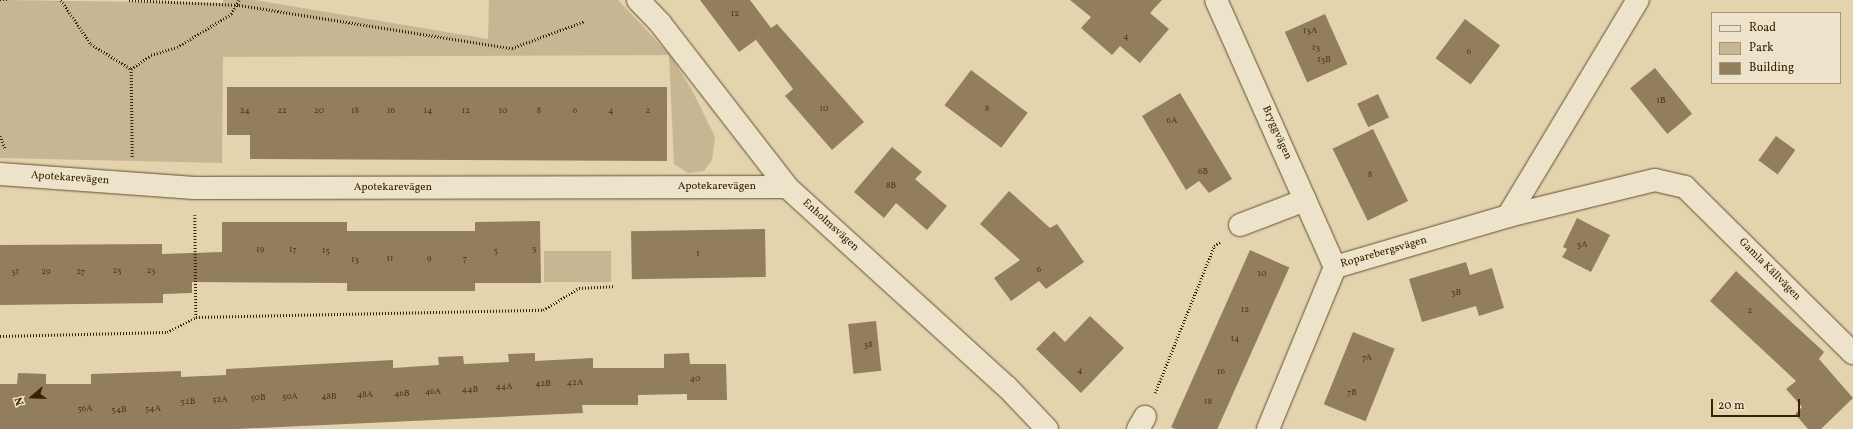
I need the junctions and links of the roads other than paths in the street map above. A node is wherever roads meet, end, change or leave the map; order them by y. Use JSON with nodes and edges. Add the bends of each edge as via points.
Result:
{"nodes":[{"id":1,"x":638,"y":0,"type":"edge"},
{"id":2,"x":1216,"y":0,"type":"edge"},
{"id":3,"x":1638,"y":0,"type":"edge"},
{"id":4,"x":0,"y":174,"type":"edge"},
{"id":5,"x":787,"y":187,"type":"junction"},
{"id":6,"x":1685,"y":187,"type":"joint"},
{"id":7,"x":1306,"y":200,"type":"junction"},
{"id":8,"x":1508,"y":216,"type":"junction"},
{"id":9,"x":1240,"y":225,"type":"road end"},
{"id":10,"x":1336,"y":267,"type":"junction"},
{"id":11,"x":1853,"y":353,"type":"edge"},
{"id":12,"x":1046,"y":429,"type":"edge"},
{"id":13,"x":1268,"y":429,"type":"edge"}],
"edges":[{"from":1,"to":5,"type":"street","name":"Enholmsvägen","via":[[660,23]]},
{"from":2,"to":7,"type":"street","name":"Bryggvägen"},
{"from":3,"to":8,"type":"street"},
{"from":4,"to":5,"type":"street","name":"Apotekarevägen","via":[[194,188]]},
{"from":5,"to":12,"type":"street","name":"Enholmsvägen","via":[[1007,387]]},
{"from":6,"to":8,"type":"street","name":"Roparebergsvägen","via":[[1655,180]]},
{"from":6,"to":11,"type":"street","name":"Gamla Källvägen"},
{"from":7,"to":9,"type":"street"},
{"from":7,"to":10,"type":"street","name":"Bryggvägen"},
{"from":8,"to":10,"type":"street","name":"Roparebergsvägen"},
{"from":10,"to":13,"type":"street","name":"Roparebergsvägen"}]}
